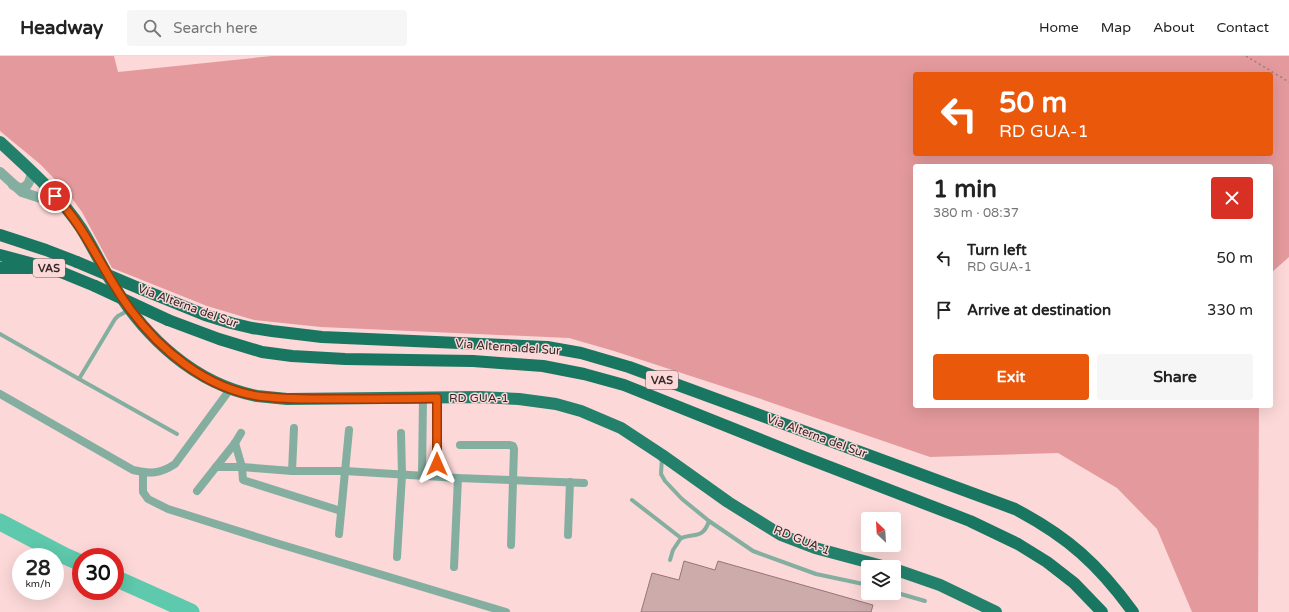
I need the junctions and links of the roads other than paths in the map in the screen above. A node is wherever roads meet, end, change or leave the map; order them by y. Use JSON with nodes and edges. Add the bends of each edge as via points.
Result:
{"nodes":[{"id":1,"x":0,"y":142,"type":"edge"},
{"id":2,"x":29,"y":169,"type":"junction"},
{"id":3,"x":0,"y":172,"type":"edge"},
{"id":4,"x":13,"y":184,"type":"junction"},
{"id":5,"x":22,"y":192,"type":"junction"},
{"id":6,"x":55,"y":196,"type":"junction"},
{"id":7,"x":65,"y":206,"type":"junction"},
{"id":8,"x":0,"y":235,"type":"edge"},
{"id":9,"x":0,"y":255,"type":"edge"},
{"id":10,"x":0,"y":268,"type":"edge"},
{"id":11,"x":56,"y":270,"type":"junction"},
{"id":12,"x":130,"y":309,"type":"junction"},
{"id":13,"x":0,"y":334,"type":"edge"},
{"id":14,"x":80,"y":379,"type":"junction"},
{"id":15,"x":231,"y":388,"type":"junction"},
{"id":16,"x":0,"y":394,"type":"edge"},
{"id":17,"x":423,"y":398,"type":"junction"},
{"id":18,"x":437,"y":398,"type":"junction"},
{"id":19,"x":294,"y":428,"type":"dead end"},
{"id":20,"x":349,"y":430,"type":"dead end"},
{"id":21,"x":241,"y":433,"type":"dead end"},
{"id":22,"x":401,"y":433,"type":"dead end"},
{"id":23,"x":177,"y":434,"type":"dead end"},
{"id":24,"x":235,"y":443,"type":"junction"},
{"id":25,"x":460,"y":445,"type":"dead end"},
{"id":26,"x":662,"y":454,"type":"junction"},
{"id":27,"x":216,"y":467,"type":"junction"},
{"id":28,"x":242,"y":467,"type":"junction"},
{"id":29,"x":292,"y":471,"type":"junction"},
{"id":30,"x":345,"y":471,"type":"junction"},
{"id":31,"x":143,"y":472,"type":"junction"},
{"id":32,"x":402,"y":475,"type":"junction"},
{"id":33,"x":422,"y":476,"type":"junction"},
{"id":34,"x":437,"y":476,"type":"junction"},
{"id":35,"x":458,"y":478,"type":"junction"},
{"id":36,"x":513,"y":480,"type":"junction"},
{"id":37,"x":570,"y":482,"type":"junction"},
{"id":38,"x":584,"y":483,"type":"dead end"},
{"id":39,"x":197,"y":491,"type":"dead end"},
{"id":40,"x":632,"y":500,"type":"dead end"},
{"id":41,"x":341,"y":511,"type":"junction"},
{"id":42,"x":709,"y":521,"type":"junction"},
{"id":43,"x":339,"y":534,"type":"dead end"},
{"id":44,"x":568,"y":535,"type":"dead end"},
{"id":45,"x":681,"y":538,"type":"junction"},
{"id":46,"x":512,"y":545,"type":"dead end"},
{"id":47,"x":397,"y":557,"type":"dead end"},
{"id":48,"x":670,"y":560,"type":"dead end"},
{"id":49,"x":861,"y":560,"type":"edge"},
{"id":50,"x":454,"y":567,"type":"dead end"},
{"id":51,"x":901,"y":571,"type":"edge"},
{"id":52,"x":861,"y":584,"type":"edge"},
{"id":53,"x":901,"y":594,"type":"edge"},
{"id":54,"x":924,"y":601,"type":"dead end"},
{"id":55,"x":506,"y":612,"type":"edge"},
{"id":56,"x":996,"y":612,"type":"edge"},
{"id":57,"x":1102,"y":612,"type":"edge"},
{"id":58,"x":1133,"y":612,"type":"edge"}],
"edges":[{"from":1,"to":2,"type":"main road","name":"RD GUA-1"},
{"from":2,"to":4,"type":"street","via":[[31,178],[25,187],[20,188]]},
{"from":2,"to":6,"type":"main road","name":"RD GUA-1"},
{"from":3,"to":4,"type":"street"},
{"from":4,"to":5,"type":"street"},
{"from":5,"to":6,"type":"street","via":[[36,191]]},
{"from":5,"to":7,"type":"street"},
{"from":6,"to":7,"type":"main road","name":"RD GUA-1"},
{"from":7,"to":12,"type":"main road","name":"RD GUA-1","via":[[82,229]]},
{"from":8,"to":58,"type":"highway","name":"Vía Alterna del Sur","number":"VAS","bridge":true,"via":[[77,262],[205,315],[252,328],[322,337],[547,348],[580,353],[629,367],[1015,509],[1059,534],[1085,555]]},
{"from":9,"to":11,"type":"highway","name":"Vía Alterna del Sur","number":"VAS"},
{"from":10,"to":11,"type":"highway"},
{"from":11,"to":57,"type":"highway","name":"Vía Alterna del Sur","number":"VAS","bridge":true,"via":[[168,320],[262,352],[345,359],[473,361],[543,366],[624,385],[970,521],[1018,544],[1047,562],[1074,583]]},
{"from":12,"to":14,"type":"lane","via":[[115,319]]},
{"from":12,"to":15,"type":"main road","name":"RD GUA-1","via":[[164,348],[184,364]]},
{"from":13,"to":14,"type":"lane"},
{"from":14,"to":23,"type":"lane"},
{"from":15,"to":17,"type":"main road","name":"RD GUA-1","via":[[256,396],[287,399]]},
{"from":15,"to":31,"type":"street","via":[[175,464],[157,473]]},
{"from":16,"to":31,"type":"street","via":[[133,470]]},
{"from":17,"to":18,"type":"main road","name":"RD GUA-1"},
{"from":17,"to":33,"type":"street"},
{"from":18,"to":26,"type":"main road","name":"RD GUA-1","via":[[480,397],[556,404],[622,428]]},
{"from":18,"to":34,"type":"street"},
{"from":19,"to":29,"type":"street"},
{"from":20,"to":30,"type":"street"},
{"from":21,"to":24,"type":"street"},
{"from":22,"to":32,"type":"street"},
{"from":24,"to":27,"type":"street"},
{"from":24,"to":28,"type":"street"},
{"from":25,"to":36,"type":"street","via":[[512,446]]},
{"from":26,"to":42,"type":"lane","via":[[661,474],[665,481]]},
{"from":26,"to":49,"type":"main road","name":"RD GUA-1","via":[[728,502],[781,535],[815,548]]},
{"from":27,"to":28,"type":"street"},
{"from":27,"to":39,"type":"street"},
{"from":28,"to":29,"type":"street"},
{"from":28,"to":41,"type":"street","via":[[243,480]]},
{"from":29,"to":30,"type":"street"},
{"from":30,"to":32,"type":"street"},
{"from":30,"to":41,"type":"street"},
{"from":31,"to":55,"type":"street","via":[[143,492],[148,499],[168,508]]},
{"from":32,"to":33,"type":"street"},
{"from":32,"to":47,"type":"street"},
{"from":33,"to":34,"type":"street"},
{"from":34,"to":35,"type":"street"},
{"from":35,"to":36,"type":"street"},
{"from":35,"to":50,"type":"street"},
{"from":36,"to":37,"type":"street"},
{"from":36,"to":46,"type":"street"},
{"from":37,"to":38,"type":"street"},
{"from":37,"to":44,"type":"street"},
{"from":40,"to":45,"type":"lane"},
{"from":41,"to":43,"type":"street"},
{"from":42,"to":45,"type":"lane","via":[[703,532]]},
{"from":42,"to":52,"type":"lane","via":[[753,551],[816,574]]},
{"from":45,"to":48,"type":"lane"},
{"from":51,"to":56,"type":"main road","via":[[940,585]]},
{"from":53,"to":54,"type":"lane"}]}
